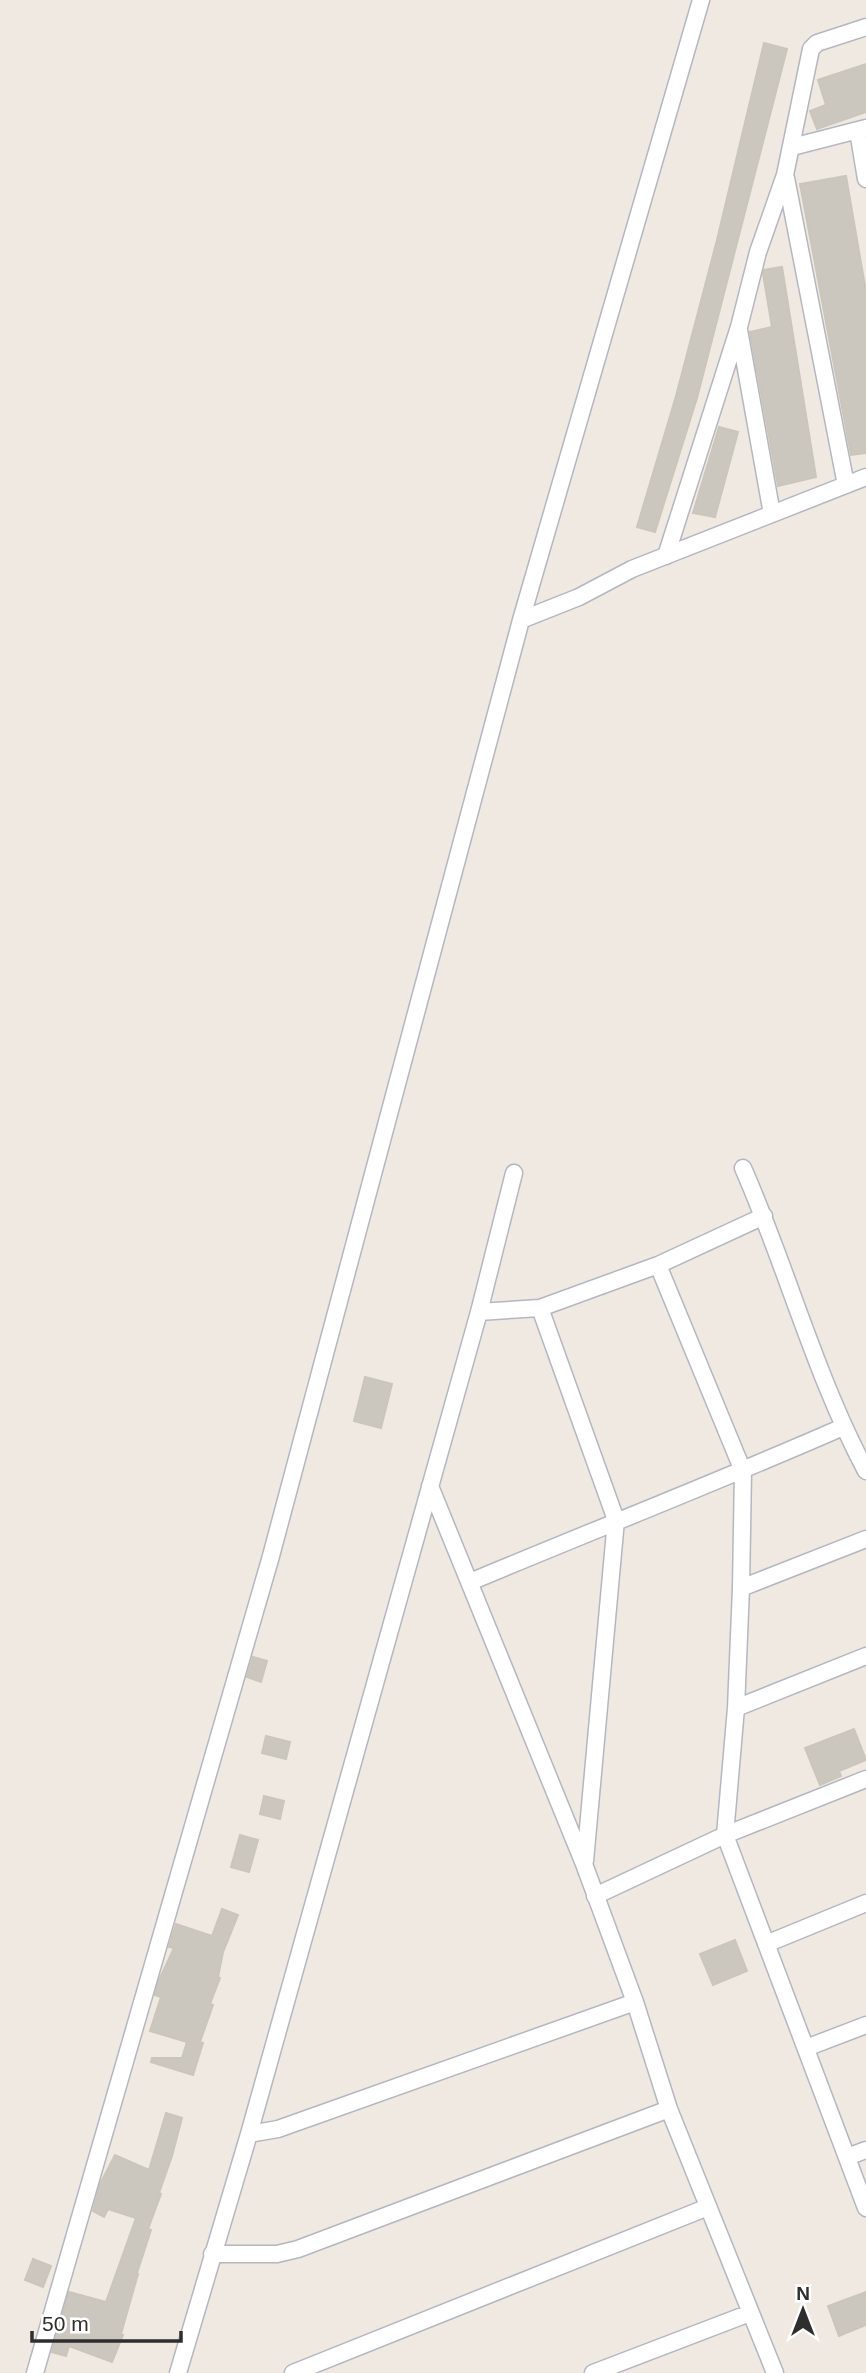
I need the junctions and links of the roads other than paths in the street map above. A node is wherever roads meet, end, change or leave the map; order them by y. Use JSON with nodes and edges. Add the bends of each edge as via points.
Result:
{"nodes":[{"id":1,"x":701,"y":0,"type":"edge"},
{"id":2,"x":866,"y":27,"type":"edge"},
{"id":3,"x":862,"y":129,"type":"edge"},
{"id":4,"x":792,"y":147,"type":"junction"},
{"id":5,"x":785,"y":175,"type":"junction"},
{"id":6,"x":866,"y":179,"type":"edge"},
{"id":7,"x":738,"y":327,"type":"junction"},
{"id":8,"x":866,"y":477,"type":"edge"},
{"id":9,"x":846,"y":485,"type":"junction"},
{"id":10,"x":772,"y":514,"type":"junction"},
{"id":11,"x":666,"y":556,"type":"junction"},
{"id":12,"x":521,"y":620,"type":"junction"},
{"id":13,"x":743,"y":1168,"type":"dead end"},
{"id":14,"x":514,"y":1173,"type":"dead end"},
{"id":15,"x":764,"y":1216,"type":"junction"},
{"id":16,"x":658,"y":1265,"type":"junction"},
{"id":17,"x":540,"y":1308,"type":"junction"},
{"id":18,"x":479,"y":1312,"type":"junction"},
{"id":19,"x":843,"y":1427,"type":"junction"},
{"id":20,"x":743,"y":1471,"type":"junction"},
{"id":21,"x":866,"y":1471,"type":"edge"},
{"id":22,"x":430,"y":1486,"type":"junction"},
{"id":23,"x":616,"y":1520,"type":"junction"},
{"id":24,"x":866,"y":1539,"type":"edge"},
{"id":25,"x":470,"y":1582,"type":"junction"},
{"id":26,"x":741,"y":1588,"type":"junction"},
{"id":27,"x":866,"y":1656,"type":"edge"},
{"id":28,"x":736,"y":1708,"type":"junction"},
{"id":29,"x":866,"y":1779,"type":"edge"},
{"id":30,"x":725,"y":1835,"type":"junction"},
{"id":31,"x":584,"y":1864,"type":"junction"},
{"id":32,"x":595,"y":1896,"type":"junction"},
{"id":33,"x":866,"y":1903,"type":"edge"},
{"id":34,"x":766,"y":1944,"type":"junction"},
{"id":35,"x":635,"y":2003,"type":"junction"},
{"id":36,"x":866,"y":2025,"type":"edge"},
{"id":37,"x":806,"y":2048,"type":"junction"},
{"id":38,"x":669,"y":2109,"type":"junction"},
{"id":39,"x":249,"y":2134,"type":"junction"},
{"id":40,"x":866,"y":2150,"type":"edge"},
{"id":41,"x":847,"y":2157,"type":"junction"},
{"id":42,"x":708,"y":2207,"type":"junction"},
{"id":43,"x":866,"y":2208,"type":"edge"},
{"id":44,"x":212,"y":2254,"type":"junction"},
{"id":45,"x":750,"y":2312,"type":"junction"},
{"id":46,"x":35,"y":2373,"type":"edge"},
{"id":47,"x":178,"y":2373,"type":"edge"},
{"id":48,"x":293,"y":2373,"type":"edge"},
{"id":49,"x":593,"y":2373,"type":"edge"},
{"id":50,"x":775,"y":2373,"type":"edge"}],
"edges":[{"from":1,"to":12,"type":"street"},
{"from":2,"to":4,"type":"street","via":[[817,43],[811,50]]},
{"from":3,"to":4,"type":"street"},
{"from":3,"to":6,"type":"street"},
{"from":4,"to":5,"type":"street"},
{"from":5,"to":7,"type":"street"},
{"from":5,"to":9,"type":"street"},
{"from":7,"to":10,"type":"street"},
{"from":7,"to":11,"type":"street"},
{"from":8,"to":9,"type":"street"},
{"from":9,"to":10,"type":"street"},
{"from":10,"to":11,"type":"street"},
{"from":11,"to":12,"type":"street"},
{"from":12,"to":46,"type":"street","via":[[271,1556]]},
{"from":13,"to":15,"type":"street"},
{"from":14,"to":18,"type":"street"},
{"from":15,"to":16,"type":"street"},
{"from":15,"to":19,"type":"street"},
{"from":16,"to":17,"type":"street"},
{"from":16,"to":20,"type":"street"},
{"from":17,"to":18,"type":"street"},
{"from":17,"to":23,"type":"street"},
{"from":18,"to":22,"type":"street"},
{"from":19,"to":20,"type":"street"},
{"from":19,"to":21,"type":"street"},
{"from":20,"to":23,"type":"street"},
{"from":20,"to":26,"type":"street"},
{"from":22,"to":25,"type":"street"},
{"from":22,"to":39,"type":"street"},
{"from":23,"to":25,"type":"street"},
{"from":23,"to":31,"type":"street"},
{"from":24,"to":26,"type":"street"},
{"from":25,"to":31,"type":"street"},
{"from":26,"to":28,"type":"street"},
{"from":27,"to":28,"type":"street"},
{"from":28,"to":30,"type":"street"},
{"from":29,"to":30,"type":"street"},
{"from":30,"to":32,"type":"street"},
{"from":30,"to":34,"type":"street"},
{"from":31,"to":32,"type":"street"},
{"from":32,"to":35,"type":"street"},
{"from":33,"to":34,"type":"street"},
{"from":34,"to":37,"type":"street"},
{"from":35,"to":38,"type":"street"},
{"from":35,"to":39,"type":"street","via":[[278,2129]]},
{"from":36,"to":37,"type":"street"},
{"from":37,"to":41,"type":"street"},
{"from":38,"to":42,"type":"street"},
{"from":38,"to":44,"type":"street","via":[[298,2249],[277,2254]]},
{"from":39,"to":44,"type":"street"},
{"from":40,"to":41,"type":"street"},
{"from":41,"to":43,"type":"street"},
{"from":42,"to":45,"type":"street"},
{"from":42,"to":48,"type":"street"},
{"from":44,"to":47,"type":"street"},
{"from":45,"to":49,"type":"street"},
{"from":45,"to":50,"type":"street"}]}
